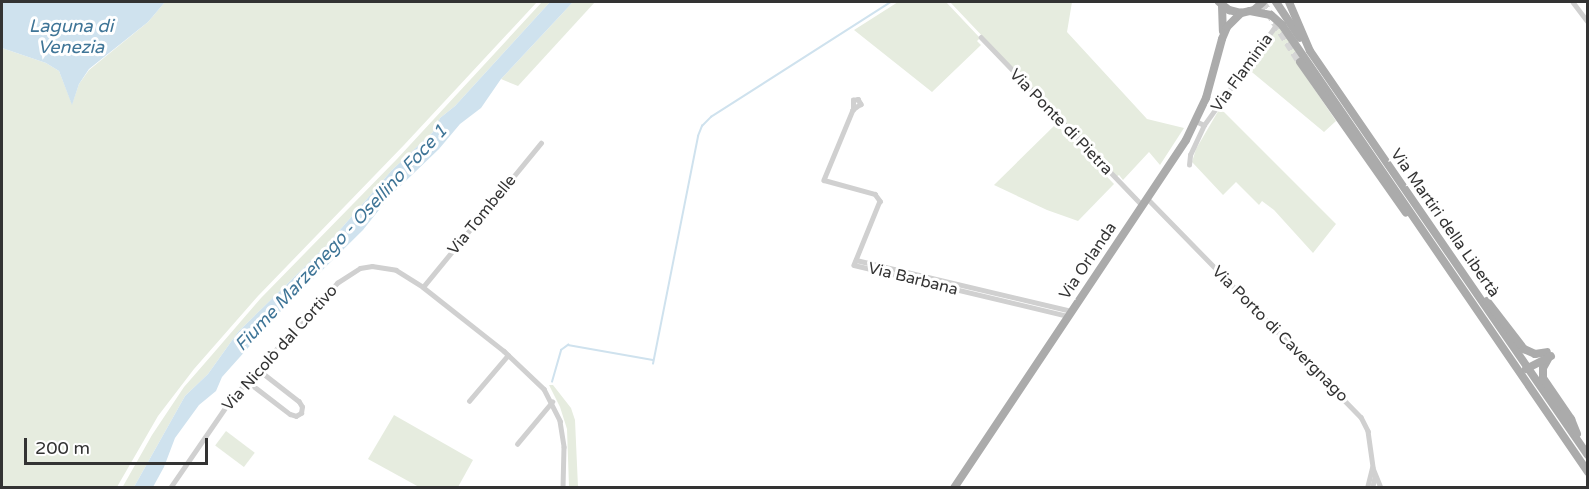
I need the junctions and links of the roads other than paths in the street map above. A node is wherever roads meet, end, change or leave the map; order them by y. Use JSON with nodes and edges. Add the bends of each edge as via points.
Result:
{"nodes":[{"id":1,"x":1263,"y":2,"type":"edge"},
{"id":2,"x":1276,"y":2,"type":"edge"},
{"id":3,"x":1289,"y":2,"type":"edge"},
{"id":4,"x":1573,"y":2,"type":"edge"},
{"id":5,"x":1220,"y":4,"type":"edge"},
{"id":6,"x":1245,"y":12,"type":"junction"},
{"id":7,"x":1279,"y":21,"type":"junction"},
{"id":8,"x":1587,"y":22,"type":"edge"},
{"id":9,"x":981,"y":37,"type":"dead end"},
{"id":10,"x":1222,"y":39,"type":"junction"},
{"id":11,"x":1310,"y":51,"type":"junction"},
{"id":12,"x":1300,"y":62,"type":"tunnel mouth"},
{"id":13,"x":853,"y":110,"type":"dead end"},
{"id":14,"x":1200,"y":123,"type":"junction"},
{"id":15,"x":541,"y":143,"type":"dead end"},
{"id":16,"x":1189,"y":165,"type":"dead end"},
{"id":17,"x":1145,"y":202,"type":"junction"},
{"id":18,"x":1435,"y":249,"type":"junction"},
{"id":19,"x":423,"y":287,"type":"junction"},
{"id":20,"x":1474,"y":288,"type":"junction"},
{"id":21,"x":1464,"y":292,"type":"junction"},
{"id":22,"x":1069,"y":314,"type":"junction"},
{"id":23,"x":1549,"y":354,"type":"junction"},
{"id":24,"x":508,"y":355,"type":"junction"},
{"id":25,"x":1528,"y":368,"type":"junction"},
{"id":26,"x":258,"y":370,"type":"junction"},
{"id":27,"x":247,"y":381,"type":"junction"},
{"id":28,"x":469,"y":401,"type":"dead end"},
{"id":29,"x":552,"y":402,"type":"junction"},
{"id":30,"x":1566,"y":440,"type":"junction"},
{"id":31,"x":516,"y":444,"type":"dead end"},
{"id":32,"x":1580,"y":444,"type":"junction"},
{"id":33,"x":1587,"y":455,"type":"edge"},
{"id":34,"x":1372,"y":462,"type":"junction"},
{"id":35,"x":1587,"y":472,"type":"edge"},
{"id":36,"x":1375,"y":476,"type":"junction"},
{"id":37,"x":170,"y":488,"type":"edge"},
{"id":38,"x":562,"y":488,"type":"edge"},
{"id":39,"x":954,"y":488,"type":"edge"},
{"id":40,"x":1367,"y":488,"type":"edge"},
{"id":41,"x":1372,"y":488,"type":"edge"},
{"id":42,"x":1381,"y":488,"type":"edge"}],
"edges":[{"from":1,"to":6,"type":"main road","name":"Via Orlanda"},
{"from":2,"to":11,"type":"main road"},
{"from":3,"to":11,"type":"main road","name":"Via Martiri della Libertà"},
{"from":4,"to":8,"type":"street"},
{"from":5,"to":6,"type":"main road"},
{"from":5,"to":10,"type":"main road","name":"Via Orlanda","via":[[1224,14]]},
{"from":6,"to":7,"type":"main road","via":[[1266,13]]},
{"from":6,"to":10,"type":"main road","name":"Via Orlanda","via":[[1227,27]]},
{"from":7,"to":14,"type":"street","name":"Via Flaminia","via":[[1220,104]]},
{"from":7,"to":18,"type":"main road","name":"Via Martiri della Libertà"},
{"from":9,"to":17,"type":"street","name":"Via Ponte di Pietra","via":[[1081,144]]},
{"from":10,"to":14,"type":"main road","name":"Via Orlanda"},
{"from":11,"to":20,"type":"main road","name":"Via Martiri della Libertà"},
{"from":12,"to":18,"type":"main road","name":"Via Martiri della Libertà","via":[[1393,197]]},
{"from":13,"to":22,"type":"street","name":"Via Barbana","via":[[824,180],[875,194],[880,201],[856,260]]},
{"from":14,"to":16,"type":"street","name":"Via Flaminia"},
{"from":14,"to":17,"type":"main road","name":"Via Orlanda"},
{"from":15,"to":19,"type":"street","name":"Via Tombelle"},
{"from":17,"to":22,"type":"main road","name":"Via Orlanda"},
{"from":17,"to":34,"type":"street","name":"Via Porto di Cavergnago","via":[[1357,412],[1368,431]]},
{"from":18,"to":21,"type":"main road","name":"Via Martiri della Libertà"},
{"from":19,"to":24,"type":"street","name":"Via Nicolò dal Cortivo"},
{"from":19,"to":26,"type":"street","name":"Via Nicolò dal Cortivo","via":[[384,267],[354,271],[337,283]]},
{"from":20,"to":23,"type":"main road","via":[[1496,310],[1525,350]]},
{"from":20,"to":25,"type":"main road","name":"Via Martiri della Libertà"},
{"from":21,"to":25,"type":"main road","via":[[1520,366]]},
{"from":21,"to":30,"type":"main road","name":"Via Martiri della Libertà"},
{"from":22,"to":39,"type":"main road","name":"Via Orlanda"},
{"from":23,"to":25,"type":"main road"},
{"from":23,"to":32,"type":"main road","via":[[1543,378],[1571,419]]},
{"from":24,"to":28,"type":"street"},
{"from":24,"to":29,"type":"street","name":"Via Nicolò dal Cortivo","via":[[538,382]]},
{"from":25,"to":30,"type":"main road","via":[[1528,378]]},
{"from":25,"to":32,"type":"main road","name":"Via Martiri della Libertà"},
{"from":26,"to":27,"type":"street","name":"Via Nicolò dal Cortivo"},
{"from":26,"to":27,"type":"street","via":[[299,402],[301,413],[290,414]]},
{"from":27,"to":37,"type":"street","name":"Via Nicolò dal Cortivo"},
{"from":29,"to":31,"type":"street"},
{"from":29,"to":38,"type":"street","name":"Via Nicolò dal Cortivo","via":[[562,430]]},
{"from":30,"to":35,"type":"main road","name":"Via Martiri della Libertà"},
{"from":32,"to":33,"type":"main road","name":"Via Martiri della Libertà"},
{"from":34,"to":36,"type":"street","name":"Via Porto di Cavergnago"},
{"from":34,"to":40,"type":"street"},
{"from":36,"to":41,"type":"street"},
{"from":36,"to":42,"type":"street","name":"Via Porto di Cavergnago"}]}
